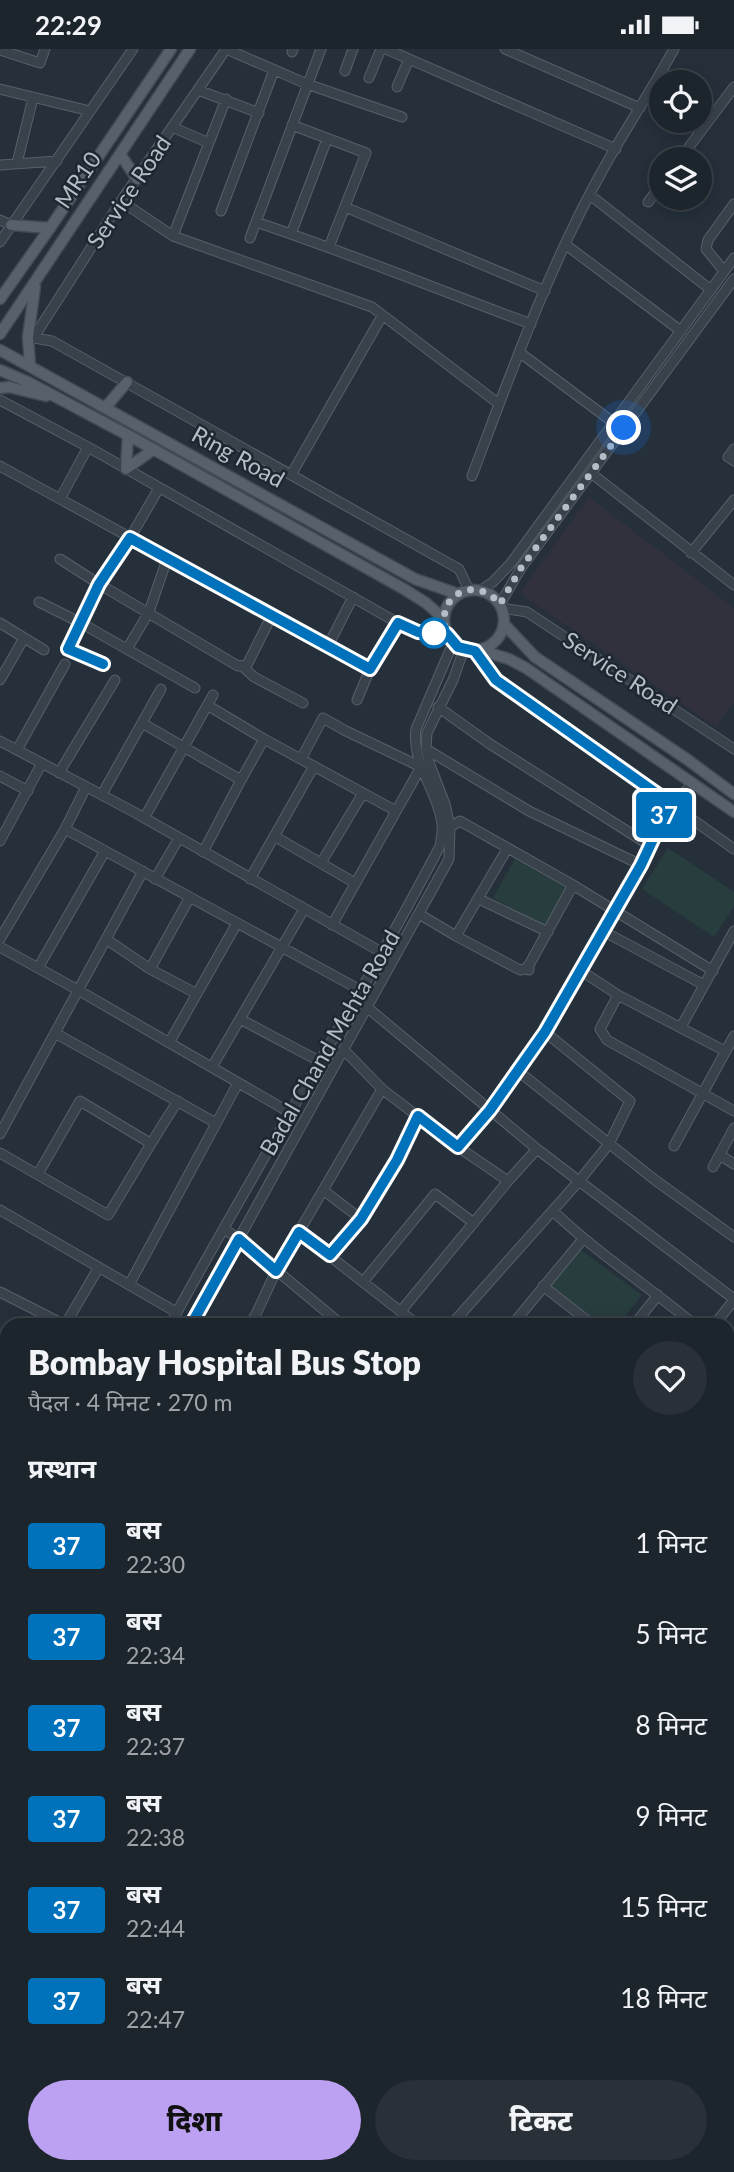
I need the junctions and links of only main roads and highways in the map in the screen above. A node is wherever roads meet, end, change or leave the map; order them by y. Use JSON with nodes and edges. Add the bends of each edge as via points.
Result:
{"nodes":[{"id":1,"x":171,"y":49,"type":"edge"},
{"id":2,"x":190,"y":49,"type":"edge"},
{"id":3,"x":120,"y":154,"type":"junction"},
{"id":4,"x":137,"y":179,"type":"road end"},
{"id":5,"x":11,"y":225,"type":"road end"},
{"id":6,"x":50,"y":228,"type":"junction"},
{"id":7,"x":36,"y":281,"type":"junction"},
{"id":8,"x":2,"y":294,"type":"edge"},
{"id":9,"x":0,"y":334,"type":"edge"},
{"id":10,"x":0,"y":350,"type":"edge"},
{"id":11,"x":30,"y":366,"type":"junction"},
{"id":12,"x":0,"y":370,"type":"edge"},
{"id":13,"x":127,"y":382,"type":"road end"},
{"id":14,"x":0,"y":388,"type":"edge"},
{"id":15,"x":62,"y":400,"type":"junction"},
{"id":16,"x":105,"y":408,"type":"junction"},
{"id":17,"x":128,"y":435,"type":"junction"},
{"id":18,"x":154,"y":449,"type":"junction"},
{"id":19,"x":458,"y":594,"type":"junction"},
{"id":20,"x":443,"y":618,"type":"junction"},
{"id":21,"x":504,"y":624,"type":"junction"},
{"id":22,"x":473,"y":650,"type":"junction"},
{"id":23,"x":734,"y":794,"type":"edge"},
{"id":24,"x":734,"y":812,"type":"edge"}],
"edges":[{"from":1,"to":6,"type":"main road","name":"MR10"},
{"from":2,"to":3,"type":"main road","name":"MR10"},
{"from":3,"to":4,"type":"main road"},
{"from":3,"to":7,"type":"main road","name":"MR10"},
{"from":5,"to":6,"type":"main road"},
{"from":6,"to":8,"type":"main road","name":"MR10"},
{"from":7,"to":9,"type":"main road","name":"MR10"},
{"from":7,"to":11,"type":"main road"},
{"from":10,"to":11,"type":"main road","name":"Ring Road"},
{"from":11,"to":16,"type":"main road","name":"Ring Road"},
{"from":12,"to":15,"type":"main road","name":"Ring Road"},
{"from":13,"to":16,"type":"main road"},
{"from":14,"to":15,"type":"main road"},
{"from":15,"to":17,"type":"main road","name":"Ring Road"},
{"from":16,"to":19,"type":"main road","name":"Ring Road","via":[[415,579]]},
{"from":17,"to":18,"type":"main road","name":"Ring Road"},
{"from":17,"to":18,"type":"main road","via":[[126,469]]},
{"from":18,"to":20,"type":"main road","name":"Ring Road","via":[[404,589]]},
{"from":19,"to":20,"type":"main road","via":[[450,600]]},
{"from":19,"to":21,"type":"main road","via":[[475,590],[495,597]]},
{"from":20,"to":22,"type":"main road","via":[[450,638]]},
{"from":21,"to":22,"type":"main road","via":[[496,641]]},
{"from":21,"to":23,"type":"main road","via":[[535,657]]},
{"from":22,"to":24,"type":"main road","via":[[526,668]]}]}
